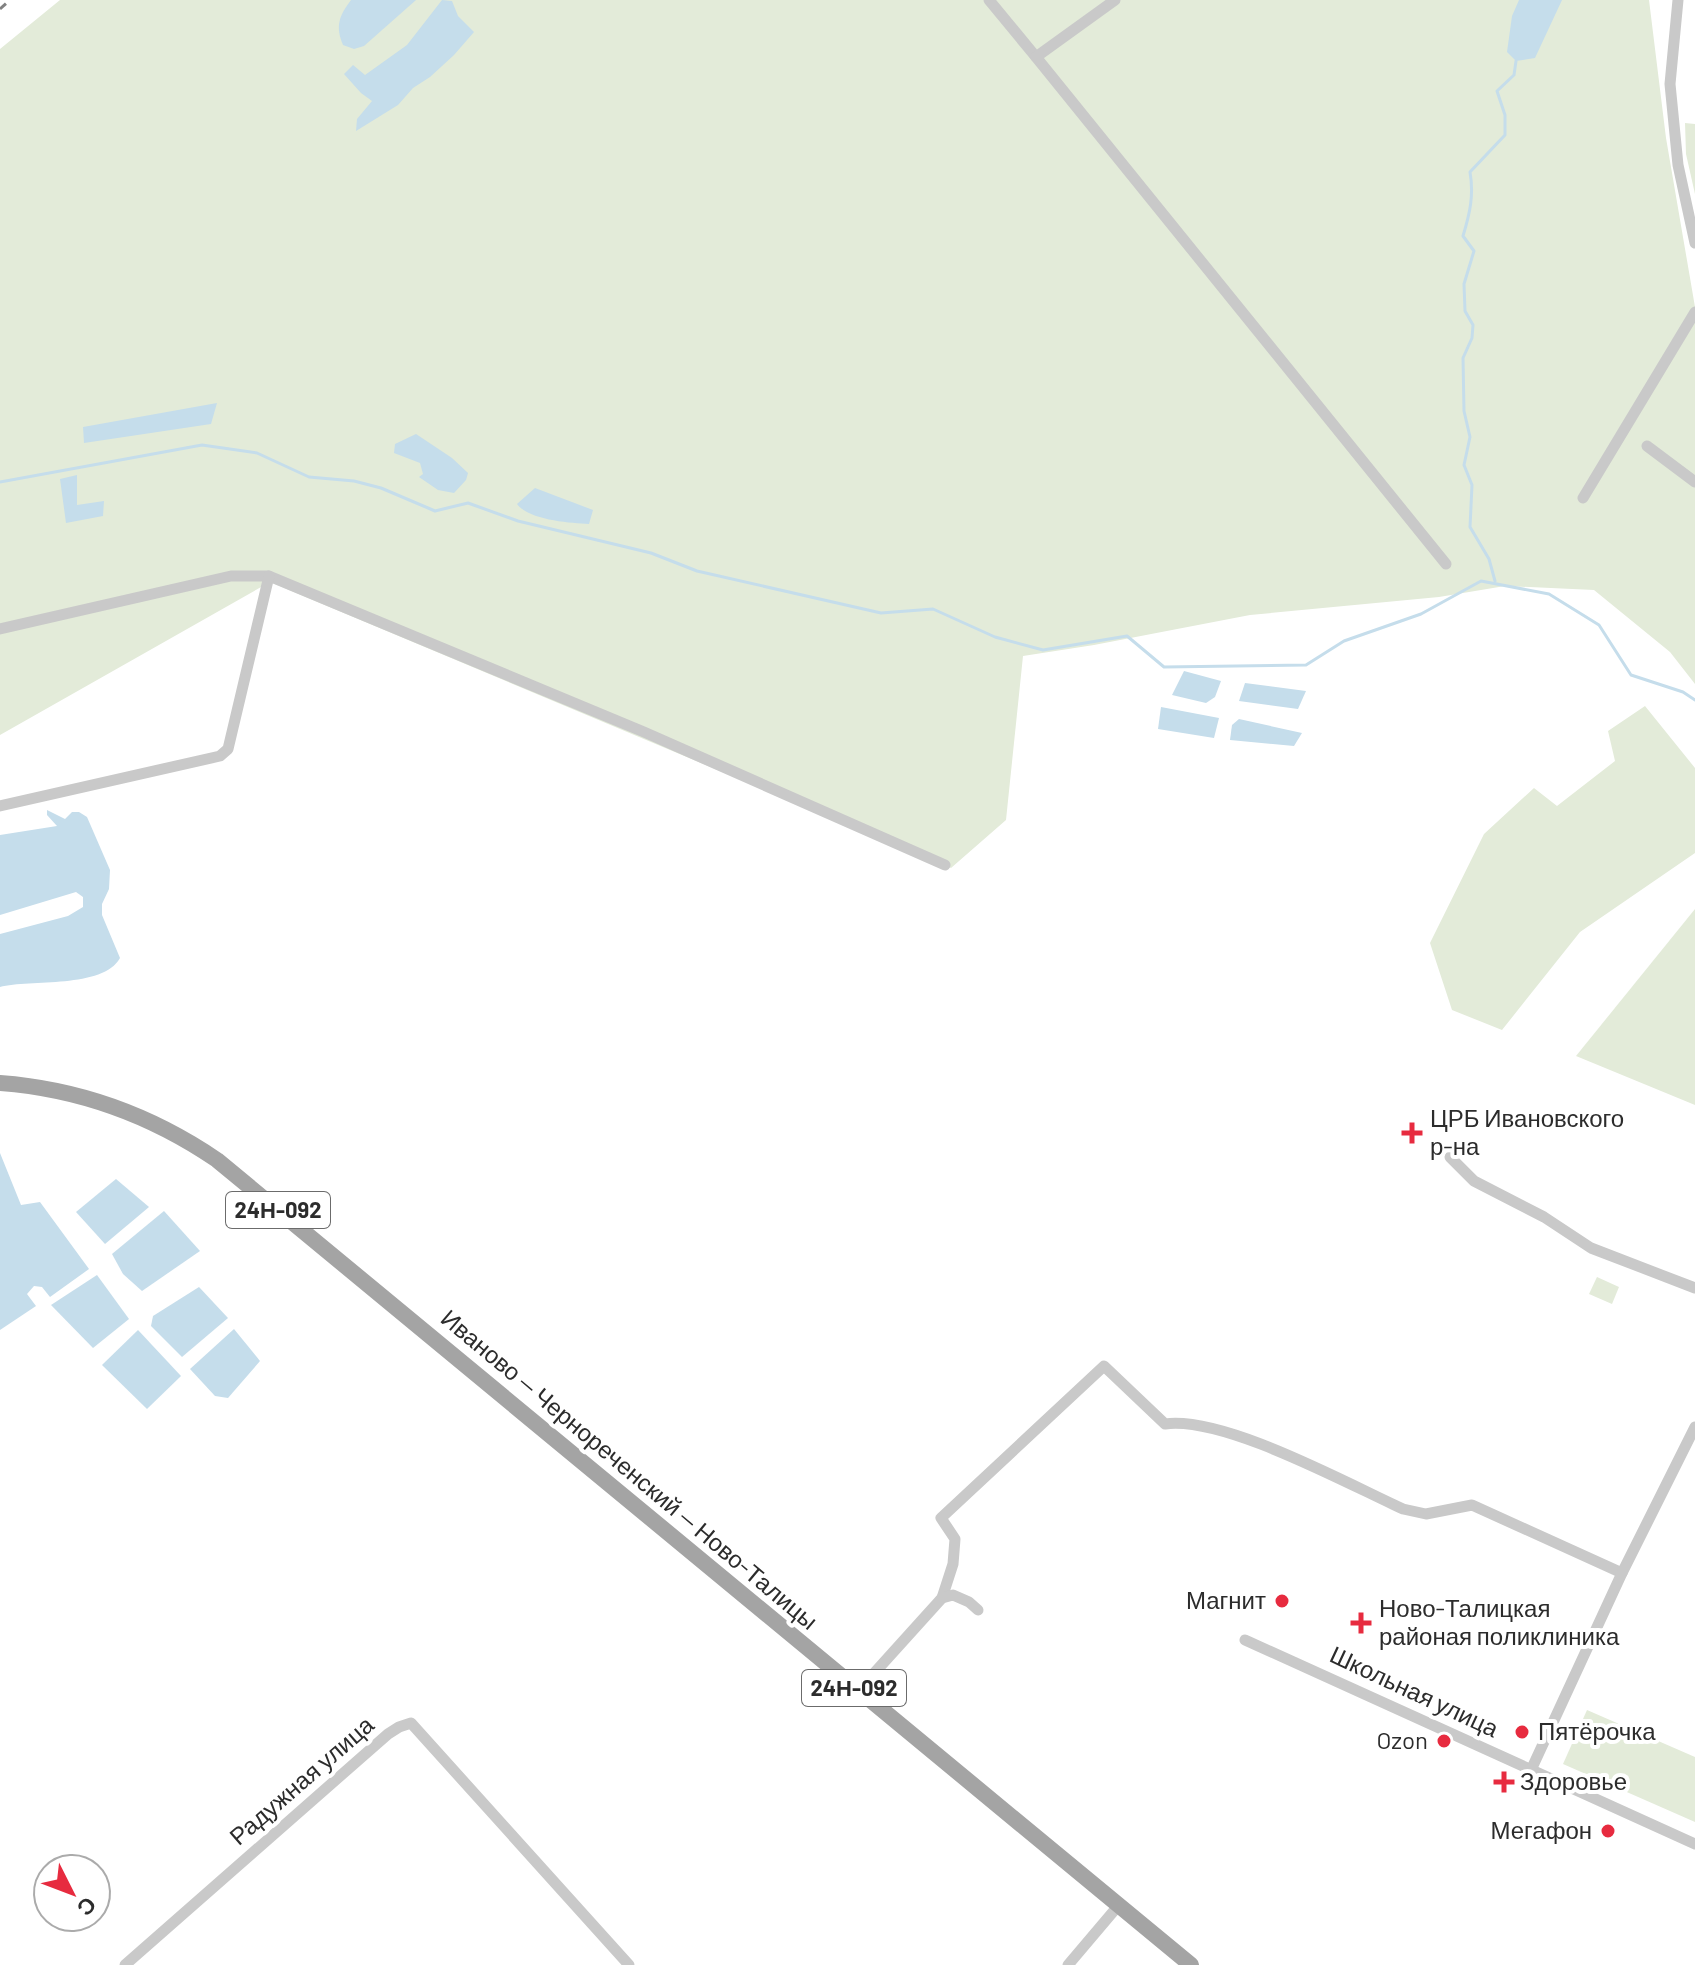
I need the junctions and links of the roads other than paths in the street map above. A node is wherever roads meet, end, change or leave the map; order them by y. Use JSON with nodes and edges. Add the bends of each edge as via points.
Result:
{"nodes":[{"id":1,"x":989,"y":0,"type":"edge"},
{"id":2,"x":1115,"y":0,"type":"edge"},
{"id":3,"x":1678,"y":0,"type":"edge"},
{"id":4,"x":1036,"y":57,"type":"junction"},
{"id":5,"x":1695,"y":243,"type":"edge"},
{"id":6,"x":1695,"y":312,"type":"edge"},
{"id":7,"x":1647,"y":446,"type":"dead end"},
{"id":8,"x":1695,"y":482,"type":"edge"},
{"id":9,"x":1583,"y":498,"type":"dead end"},
{"id":10,"x":1446,"y":564,"type":"dead end"},
{"id":11,"x":269,"y":576,"type":"junction"},
{"id":12,"x":0,"y":629,"type":"edge"},
{"id":13,"x":0,"y":806,"type":"edge"},
{"id":14,"x":945,"y":865,"type":"dead end"},
{"id":15,"x":0,"y":1083,"type":"edge"},
{"id":16,"x":1450,"y":1157,"type":"dead end"},
{"id":17,"x":1695,"y":1288,"type":"edge"},
{"id":18,"x":1695,"y":1427,"type":"edge"},
{"id":19,"x":1622,"y":1573,"type":"junction"},
{"id":20,"x":942,"y":1598,"type":"junction"},
{"id":21,"x":978,"y":1610,"type":"dead end"},
{"id":22,"x":1245,"y":1640,"type":"dead end"},
{"id":23,"x":858,"y":1691,"type":"junction"},
{"id":24,"x":1531,"y":1770,"type":"junction"},
{"id":25,"x":1695,"y":1844,"type":"edge"},
{"id":26,"x":1118,"y":1906,"type":"junction"},
{"id":27,"x":125,"y":1965,"type":"edge"},
{"id":28,"x":629,"y":1965,"type":"edge"},
{"id":29,"x":1068,"y":1965,"type":"edge"},
{"id":30,"x":1191,"y":1965,"type":"edge"}],
"edges":[{"from":1,"to":4,"type":"street"},
{"from":2,"to":4,"type":"street"},
{"from":3,"to":5,"type":"street","via":[[1670,84],[1678,167]]},
{"from":4,"to":10,"type":"street"},
{"from":6,"to":9,"type":"street"},
{"from":7,"to":8,"type":"street"},
{"from":11,"to":12,"type":"street","via":[[231,576]]},
{"from":11,"to":13,"type":"street","via":[[228,749],[220,756]]},
{"from":11,"to":14,"type":"street"},
{"from":15,"to":23,"type":"main road","name":"Иваново — Чернореченский — Ново-Талицы","number":"24Н-092","via":[[104,1102],[158,1124],[217,1160]]},
{"from":16,"to":17,"type":"street","via":[[1474,1181],[1587,1246]]},
{"from":18,"to":19,"type":"street"},
{"from":19,"to":20,"type":"street","via":[[1472,1505],[1426,1514],[1403,1509],[1231,1433],[1165,1424],[1104,1366],[941,1518],[955,1539]]},
{"from":19,"to":24,"type":"street"},
{"from":20,"to":21,"type":"street","via":[[953,1595]]},
{"from":20,"to":23,"type":"street"},
{"from":22,"to":24,"type":"street","name":"Школьная улица"},
{"from":23,"to":26,"type":"main road","name":"Иваново — Чернореченский — Ново-Талицы","number":"24Н-092"},
{"from":24,"to":25,"type":"street","name":"Школьная улица"},
{"from":26,"to":29,"type":"street"},
{"from":26,"to":30,"type":"main road","name":"Иваново — Чернореченский — Ново-Талицы","number":"24Н-092"},
{"from":27,"to":28,"type":"street","name":"Радужная улица","via":[[388,1734],[411,1723]]}]}
